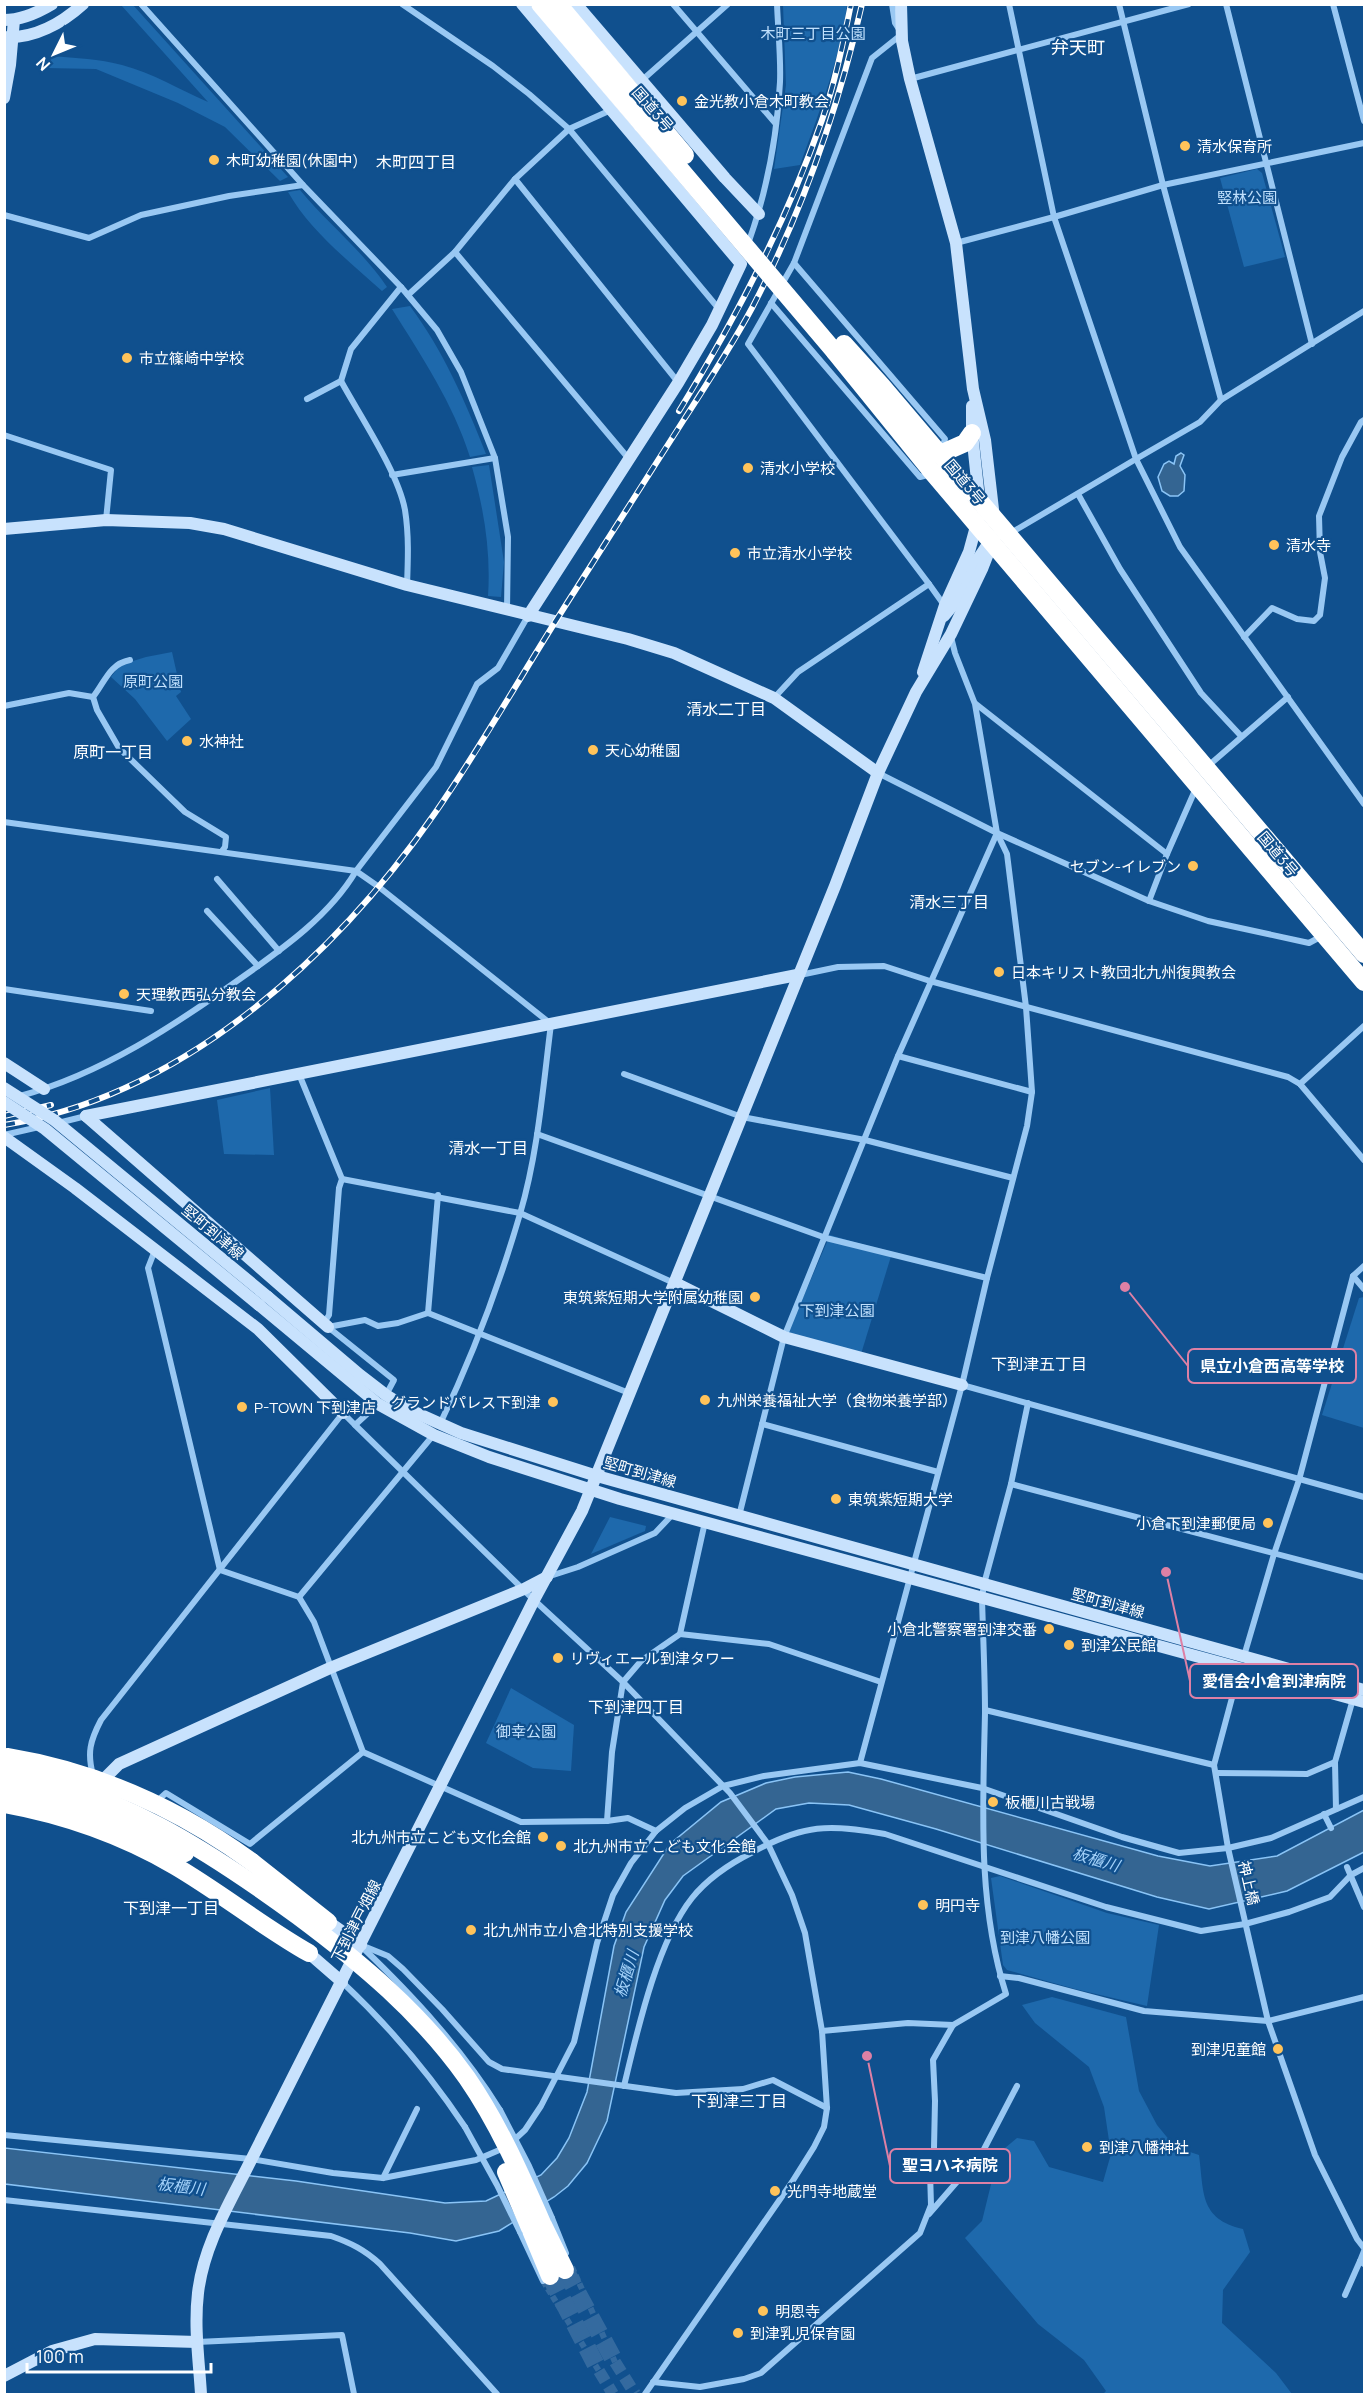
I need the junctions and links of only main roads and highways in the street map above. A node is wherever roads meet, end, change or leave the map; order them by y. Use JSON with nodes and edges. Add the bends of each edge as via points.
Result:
{"nodes":[{"id":1,"x":540,"y":4,"type":"edge"},
{"id":2,"x":558,"y":4,"type":"edge"},
{"id":3,"x":648,"y":121,"type":"junction"},
{"id":4,"x":839,"y":348,"type":"junction"},
{"id":5,"x":972,"y":434,"type":"road end"},
{"id":6,"x":940,"y":454,"type":"junction"},
{"id":7,"x":986,"y":521,"type":"junction"},
{"id":8,"x":1001,"y":539,"type":"junction"},
{"id":9,"x":1365,"y":954,"type":"edge"},
{"id":10,"x":1365,"y":982,"type":"edge"},
{"id":11,"x":4,"y":1756,"type":"edge"},
{"id":12,"x":4,"y":1773,"type":"edge"},
{"id":13,"x":4,"y":1788,"type":"edge"},
{"id":14,"x":4,"y":1804,"type":"edge"},
{"id":15,"x":328,"y":1922,"type":"road end"},
{"id":16,"x":309,"y":1953,"type":"road end"},
{"id":17,"x":536,"y":2225,"type":"junction"},
{"id":18,"x":557,"y":2274,"type":"tunnel mouth"}],
"edges":[{"from":1,"to":3,"type":"highway","name":"国道3号"},
{"from":2,"to":3,"type":"highway","name":"国道3号"},
{"from":3,"to":4,"type":"highway","name":"国道3号","bridge":true},
{"from":4,"to":6,"type":"highway","name":"国道3号"},
{"from":4,"to":7,"type":"highway","name":"国道3号","via":[[933,473]]},
{"from":5,"to":6,"type":"highway","via":[[965,443]]},
{"from":6,"to":7,"type":"highway","name":"国道3号","via":[[979,500]]},
{"from":7,"to":8,"type":"highway","name":"国道3号"},
{"from":8,"to":9,"type":"highway","name":"国道3号","via":[[1019,549]]},
{"from":8,"to":10,"type":"highway","name":"国道3号","via":[[1013,568]]},
{"from":11,"to":15,"type":"highway","bridge":true,"via":[[47,1763],[145,1797],[207,1830]]},
{"from":12,"to":17,"type":"highway","bridge":true,"via":[[29,1775],[88,1792],[160,1825],[231,1868],[359,1962],[417,2017],[466,2077],[504,2140]]},
{"from":13,"to":17,"type":"highway","bridge":true,"via":[[85,1807],[153,1835],[224,1878],[351,1972],[408,2025],[456,2083]]},
{"from":14,"to":16,"type":"highway","via":[[76,1820],[113,1834],[176,1866],[271,1932]]},
{"from":17,"to":18,"type":"highway"}]}
